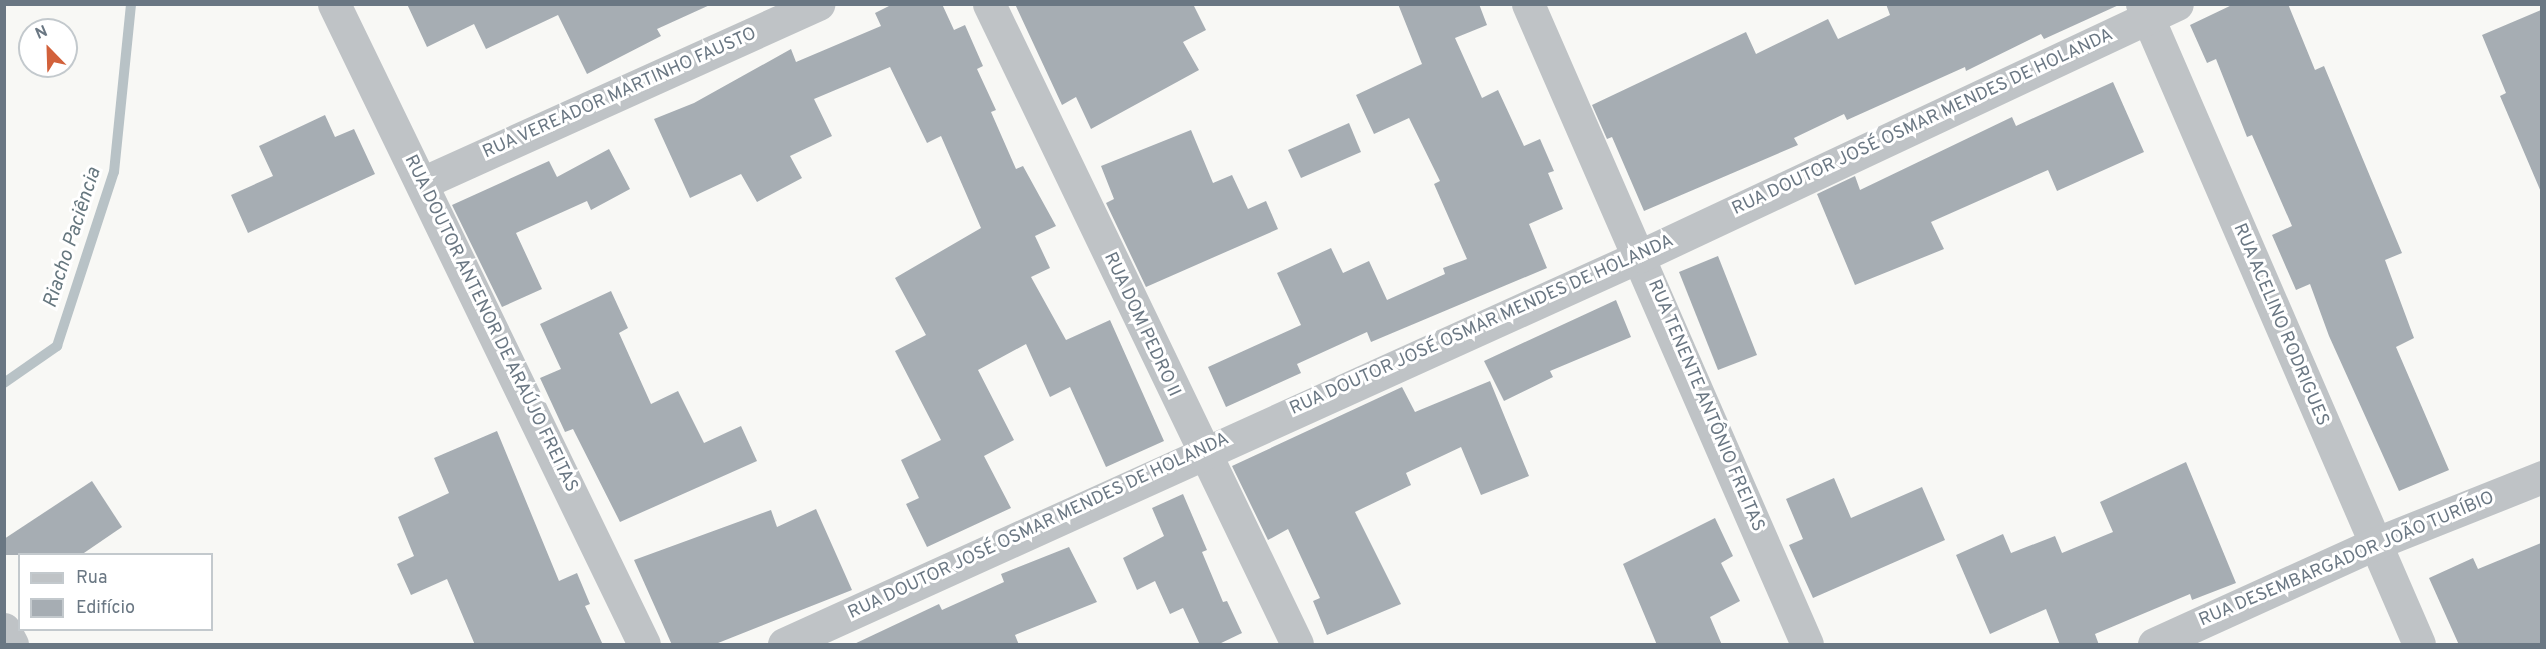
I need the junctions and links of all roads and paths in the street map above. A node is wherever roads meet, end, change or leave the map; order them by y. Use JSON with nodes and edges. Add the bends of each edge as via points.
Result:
{"nodes":[{"id":1,"x":334,"y":4,"type":"edge"},
{"id":2,"x":818,"y":4,"type":"edge"},
{"id":3,"x":989,"y":4,"type":"edge"},
{"id":4,"x":1528,"y":4,"type":"edge"},
{"id":5,"x":2178,"y":4,"type":"edge"},
{"id":6,"x":2145,"y":11,"type":"edge"},
{"id":7,"x":422,"y":183,"type":"junction"},
{"id":8,"x":1640,"y":256,"type":"junction"},
{"id":9,"x":1202,"y":453,"type":"junction"},
{"id":10,"x":2541,"y":477,"type":"edge"},
{"id":11,"x":2374,"y":544,"type":"junction"},
{"id":12,"x":4,"y":629,"type":"edge"},
{"id":13,"x":12,"y":645,"type":"edge"},
{"id":14,"x":644,"y":645,"type":"edge"},
{"id":15,"x":784,"y":645,"type":"edge"},
{"id":16,"x":1297,"y":645,"type":"edge"},
{"id":17,"x":1807,"y":645,"type":"edge"},
{"id":18,"x":2154,"y":645,"type":"edge"},
{"id":19,"x":2419,"y":645,"type":"edge"}],
"edges":[{"from":1,"to":7,"type":"street","name":"RUA DOUTOR ANTENOR DE ARAÚJO FREITAS"},
{"from":2,"to":7,"type":"street","name":"RUA VEREADOR MARTINHO FAUSTO"},
{"from":3,"to":9,"type":"street","name":"RUA DOM PEDRO II"},
{"from":4,"to":8,"type":"street","name":"RUA TENENTE ANTÔNIO FREITAS"},
{"from":5,"to":6,"type":"street","name":"RUA DOUTOR JOSÉ OSMAR MENDES DE HOLANDA"},
{"from":6,"to":8,"type":"street","name":"RUA DOUTOR JOSÉ OSMAR MENDES DE HOLANDA"},
{"from":6,"to":11,"type":"street","name":"RUA ACELINO RODRIGUES"},
{"from":7,"to":14,"type":"street","name":"RUA DOUTOR ANTENOR DE ARAÚJO FREITAS"},
{"from":8,"to":9,"type":"street","name":"RUA DOUTOR JOSÉ OSMAR MENDES DE HOLANDA"},
{"from":8,"to":17,"type":"street","name":"RUA TENENTE ANTÔNIO FREITAS"},
{"from":9,"to":15,"type":"street","name":"RUA DOUTOR JOSÉ OSMAR MENDES DE HOLANDA"},
{"from":9,"to":16,"type":"street","name":"RUA DOM PEDRO II"},
{"from":10,"to":11,"type":"street","name":"RUA DESEMBARGADOR JOÃO TURÍBIO"},
{"from":11,"to":18,"type":"street","name":"RUA DESEMBARGADOR JOÃO TURÍBIO"},
{"from":11,"to":19,"type":"street","name":"RUA ACELINO RODRIGUES"},
{"from":12,"to":13,"type":"street"}]}
